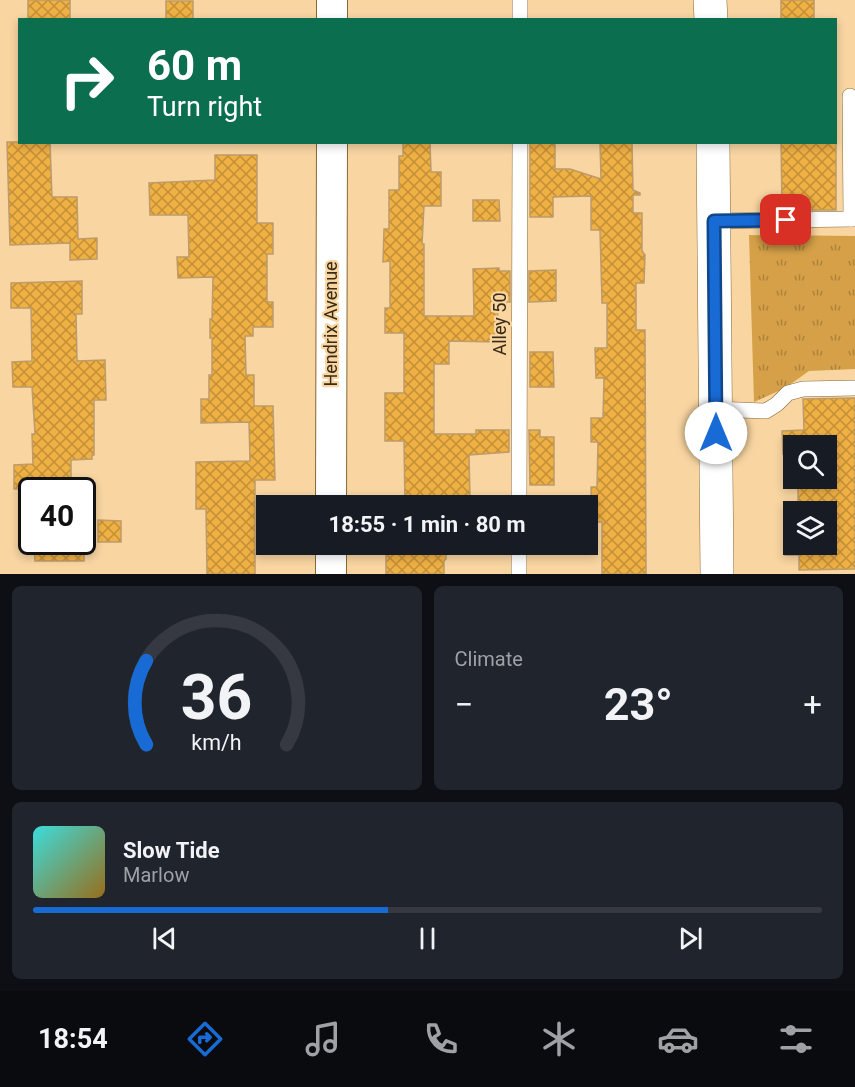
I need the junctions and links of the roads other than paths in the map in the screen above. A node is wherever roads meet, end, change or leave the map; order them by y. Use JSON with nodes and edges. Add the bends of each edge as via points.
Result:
{"nodes":[{"id":1,"x":332,"y":0,"type":"edge"},
{"id":2,"x":520,"y":0,"type":"edge"},
{"id":3,"x":710,"y":0,"type":"edge"},
{"id":4,"x":332,"y":18,"type":"edge"},
{"id":5,"x":520,"y":18,"type":"edge"},
{"id":6,"x":711,"y":18,"type":"edge"},
{"id":7,"x":850,"y":96,"type":"dead end"},
{"id":8,"x":332,"y":144,"type":"edge"},
{"id":9,"x":520,"y":144,"type":"edge"},
{"id":10,"x":713,"y":144,"type":"edge"},
{"id":11,"x":853,"y":219,"type":"edge"},
{"id":12,"x":714,"y":221,"type":"junction"},
{"id":13,"x":855,"y":388,"type":"edge"},
{"id":14,"x":716,"y":409,"type":"junction"},
{"id":15,"x":331,"y":495,"type":"edge"},
{"id":16,"x":519,"y":495,"type":"edge"},
{"id":17,"x":331,"y":555,"type":"edge"},
{"id":18,"x":519,"y":555,"type":"edge"},
{"id":19,"x":331,"y":574,"type":"edge"},
{"id":20,"x":519,"y":574,"type":"edge"},
{"id":21,"x":717,"y":574,"type":"edge"}],
"edges":[{"from":1,"to":4,"type":"street"},
{"from":2,"to":5,"type":"lane"},
{"from":3,"to":6,"type":"street"},
{"from":7,"to":11,"type":"lane"},
{"from":8,"to":15,"type":"street","name":"Hendrix Avenue"},
{"from":9,"to":16,"type":"lane","name":"Alley 50"},
{"from":10,"to":12,"type":"street"},
{"from":11,"to":12,"type":"lane"},
{"from":12,"to":14,"type":"street"},
{"from":13,"to":14,"type":"lane","via":[[803,389],[788,393],[766,411]]},
{"from":14,"to":21,"type":"street"},
{"from":17,"to":19,"type":"street"},
{"from":18,"to":20,"type":"lane"}]}
